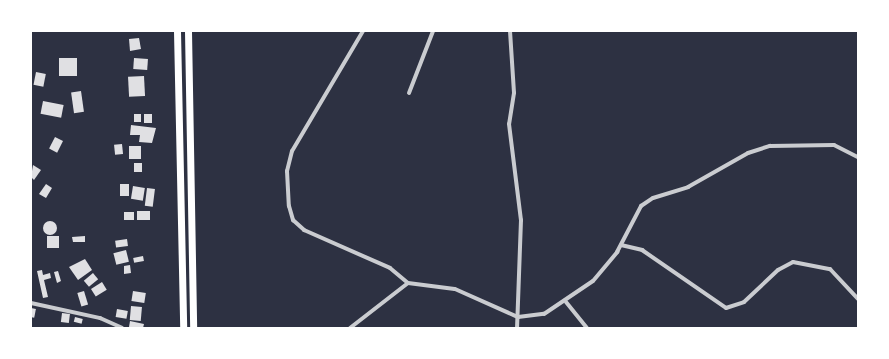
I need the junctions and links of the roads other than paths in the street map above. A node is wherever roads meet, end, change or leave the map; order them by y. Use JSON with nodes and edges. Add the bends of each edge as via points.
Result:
{"nodes":[{"id":1,"x":177,"y":31,"type":"edge"},
{"id":2,"x":188,"y":31,"type":"edge"},
{"id":3,"x":363,"y":31,"type":"edge"},
{"id":4,"x":433,"y":31,"type":"edge"},
{"id":5,"x":510,"y":31,"type":"edge"},
{"id":6,"x":409,"y":93,"type":"dead end"},
{"id":7,"x":858,"y":157,"type":"edge"},
{"id":8,"x":621,"y":245,"type":"junction"},
{"id":9,"x":408,"y":283,"type":"junction"},
{"id":10,"x":858,"y":299,"type":"edge"},
{"id":11,"x":566,"y":302,"type":"junction"},
{"id":12,"x":31,"y":303,"type":"edge"},
{"id":13,"x":518,"y":317,"type":"junction"},
{"id":14,"x":122,"y":328,"type":"edge"},
{"id":15,"x":183,"y":328,"type":"edge"},
{"id":16,"x":193,"y":328,"type":"edge"},
{"id":17,"x":350,"y":328,"type":"edge"},
{"id":18,"x":517,"y":328,"type":"edge"},
{"id":19,"x":587,"y":328,"type":"edge"}],
"edges":[{"from":1,"to":15,"type":"highway"},
{"from":2,"to":16,"type":"highway"},
{"from":3,"to":9,"type":"street","via":[[292,152],[287,171],[289,206],[294,220],[304,230],[390,268]]},
{"from":4,"to":6,"type":"street"},
{"from":5,"to":13,"type":"street","via":[[514,92],[509,124],[520,220]]},
{"from":7,"to":8,"type":"street","via":[[834,145],[790,144],[748,153],[688,186],[653,198],[641,206]]},
{"from":8,"to":10,"type":"street","via":[[642,250],[726,308],[744,302],[778,270],[792,262],[830,270]]},
{"from":8,"to":11,"type":"street","via":[[593,281]]},
{"from":9,"to":13,"type":"street","via":[[456,289]]},
{"from":9,"to":17,"type":"street"},
{"from":11,"to":13,"type":"street","via":[[544,314]]},
{"from":11,"to":19,"type":"street"},
{"from":12,"to":14,"type":"street","via":[[100,318]]},
{"from":13,"to":18,"type":"street"}]}
